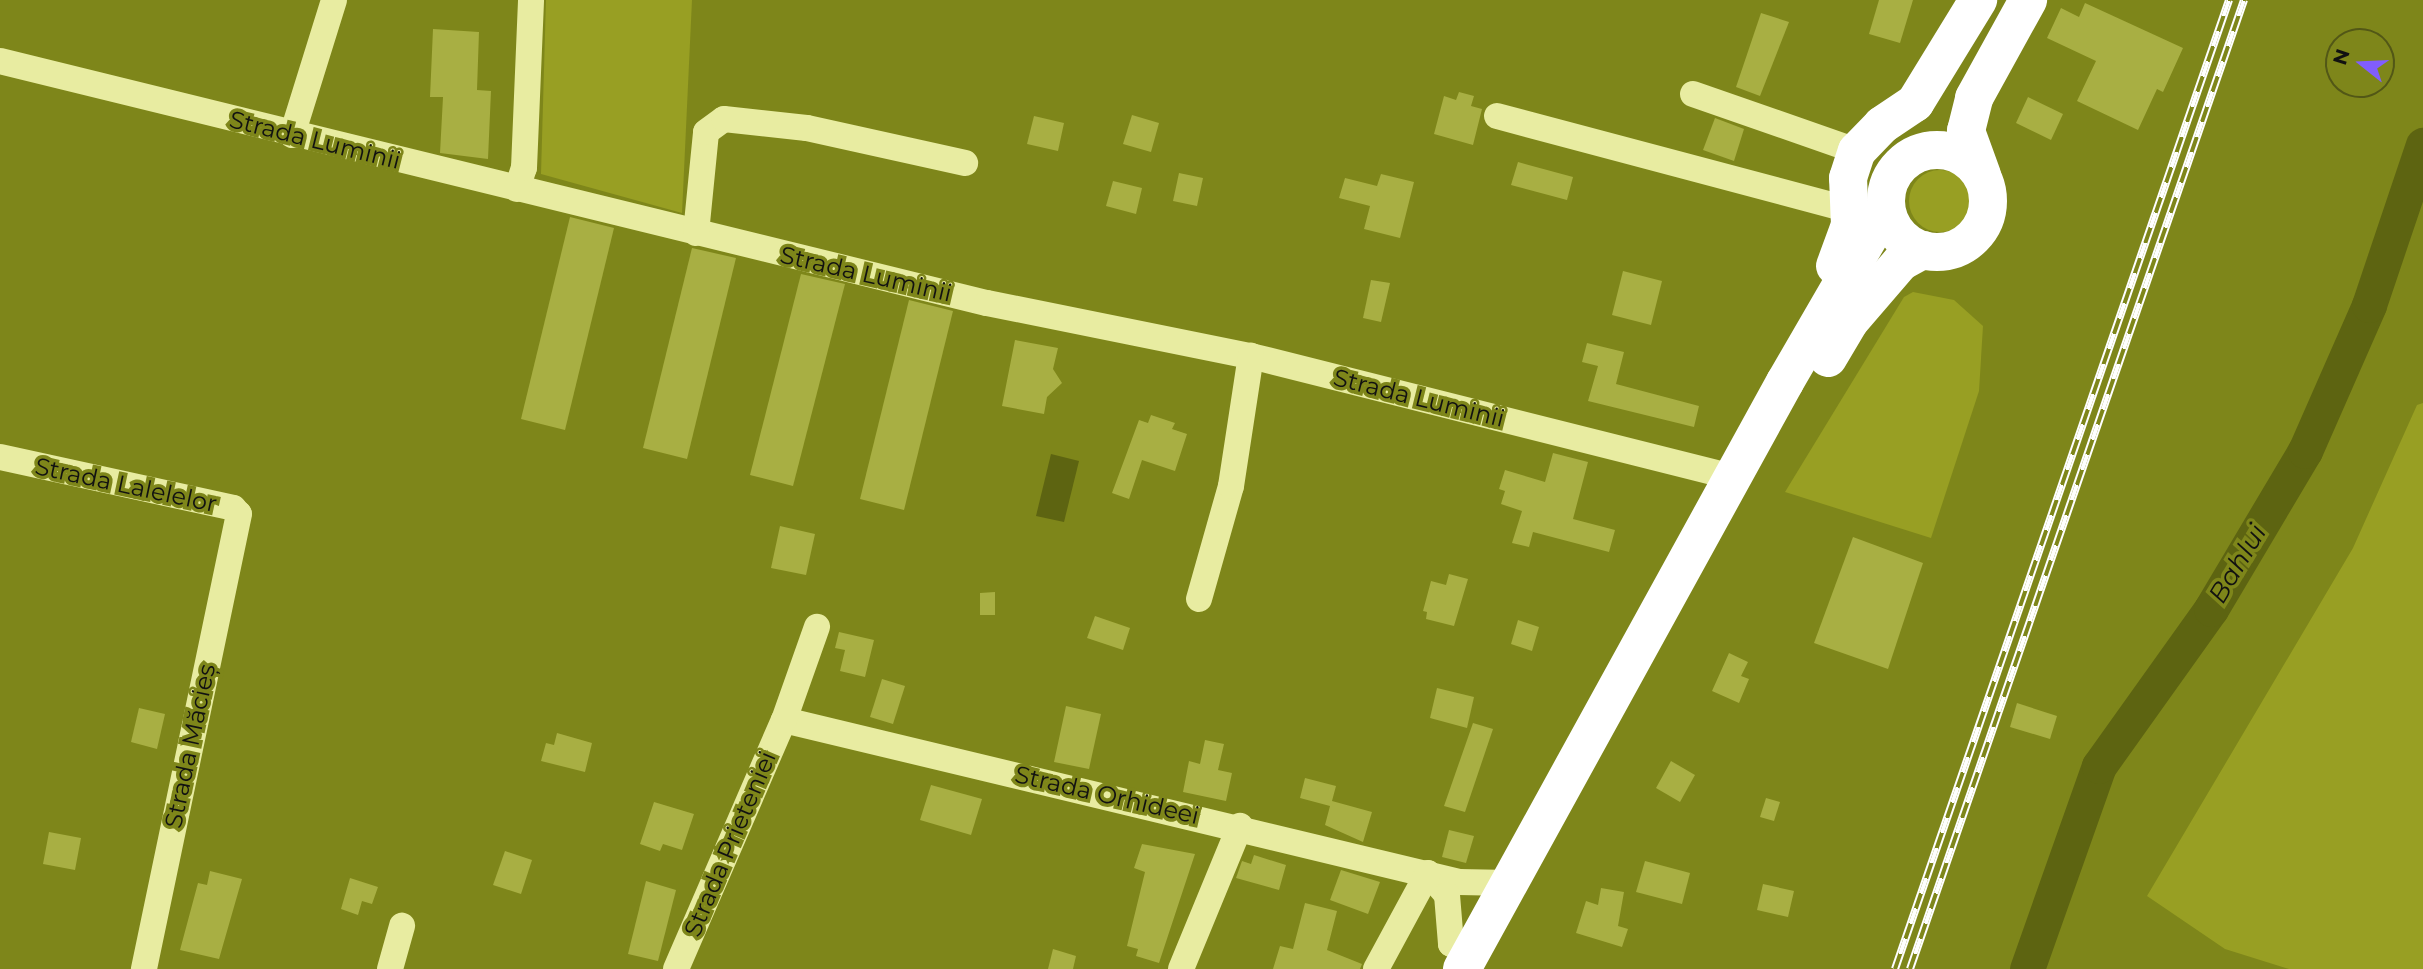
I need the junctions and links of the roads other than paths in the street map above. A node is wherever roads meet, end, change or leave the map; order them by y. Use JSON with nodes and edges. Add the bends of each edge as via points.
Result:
{"nodes":[{"id":1,"x":334,"y":0,"type":"edge"},
{"id":2,"x":531,"y":0,"type":"edge"},
{"id":3,"x":1978,"y":0,"type":"edge"},
{"id":4,"x":1998,"y":0,"type":"edge"},
{"id":5,"x":2028,"y":0,"type":"edge"},
{"id":6,"x":0,"y":61,"type":"edge"},
{"id":7,"x":1693,"y":94,"type":"dead end"},
{"id":8,"x":1497,"y":116,"type":"dead end"},
{"id":9,"x":292,"y":135,"type":"junction"},
{"id":10,"x":1857,"y":151,"type":"junction"},
{"id":11,"x":1916,"y":154,"type":"junction"},
{"id":12,"x":965,"y":163,"type":"dead end"},
{"id":13,"x":1982,"y":175,"type":"junction"},
{"id":14,"x":517,"y":189,"type":"junction"},
{"id":15,"x":1868,"y":209,"type":"junction"},
{"id":16,"x":696,"y":233,"type":"junction"},
{"id":17,"x":1923,"y":250,"type":"junction"},
{"id":18,"x":1251,"y":356,"type":"junction"},
{"id":19,"x":0,"y":457,"type":"edge"},
{"id":20,"x":1734,"y":477,"type":"junction"},
{"id":21,"x":240,"y":524,"type":"joint"},
{"id":22,"x":1199,"y":598,"type":"dead end"},
{"id":23,"x":817,"y":627,"type":"dead end"},
{"id":24,"x":784,"y":720,"type":"junction"},
{"id":25,"x":1240,"y":826,"type":"junction"},
{"id":26,"x":1428,"y":873,"type":"junction"},
{"id":27,"x":1510,"y":883,"type":"junction"},
{"id":28,"x":402,"y":926,"type":"dead end"},
{"id":29,"x":1474,"y":964,"type":"edge"},
{"id":30,"x":144,"y":969,"type":"edge"},
{"id":31,"x":390,"y":969,"type":"edge"},
{"id":32,"x":676,"y":969,"type":"edge"},
{"id":33,"x":1181,"y":969,"type":"edge"},
{"id":34,"x":1376,"y":969,"type":"edge"}],
"edges":[{"from":1,"to":9,"type":"street"},
{"from":2,"to":14,"type":"street","via":[[524,168]]},
{"from":3,"to":10,"type":"highway","via":[[1915,103],[1882,125]]},
{"from":4,"to":11,"type":"highway"},
{"from":5,"to":13,"type":"highway","via":[[1974,99],[1966,131]]},
{"from":6,"to":9,"type":"street","name":"Strada Luminii"},
{"from":7,"to":10,"type":"street"},
{"from":8,"to":15,"type":"street"},
{"from":9,"to":14,"type":"street","name":"Strada Luminii"},
{"from":10,"to":15,"type":"highway","via":[[1848,178]]},
{"from":11,"to":13,"type":"highway","via":[[1953,152]]},
{"from":11,"to":15,"type":"highway","via":[[1896,170]]},
{"from":12,"to":16,"type":"street","via":[[807,128],[724,118],[706,132]]},
{"from":13,"to":17,"type":"highway","via":[[1989,201],[1982,226],[1958,248]]},
{"from":14,"to":16,"type":"street","name":"Strada Luminii"},
{"from":15,"to":17,"type":"highway","via":[[1901,238]]},
{"from":15,"to":20,"type":"highway","via":[[1844,245],[1795,348],[1784,382]]},
{"from":16,"to":18,"type":"street","name":"Strada Luminii","via":[[988,303]]},
{"from":17,"to":29,"type":"highway","via":[[1901,262],[1850,321]]},
{"from":18,"to":20,"type":"street","name":"Strada Luminii"},
{"from":18,"to":22,"type":"street","via":[[1231,486]]},
{"from":19,"to":21,"type":"street","name":"Strada Lalelelor","via":[[233,508]]},
{"from":20,"to":27,"type":"highway"},
{"from":21,"to":30,"type":"street","name":"Strada Măcieș"},
{"from":23,"to":24,"type":"street","name":"Strada Prieteniei"},
{"from":24,"to":25,"type":"street","name":"Strada Orhideei"},
{"from":24,"to":32,"type":"street","name":"Strada Prieteniei"},
{"from":25,"to":26,"type":"street","name":"Strada Orhideei"},
{"from":25,"to":33,"type":"street"},
{"from":26,"to":27,"type":"street","name":"Strada Orhideei","via":[[1459,882]]},
{"from":26,"to":29,"type":"street","via":[[1447,895],[1451,944]]},
{"from":26,"to":34,"type":"street"},
{"from":27,"to":29,"type":"highway"},
{"from":28,"to":31,"type":"street"}]}
